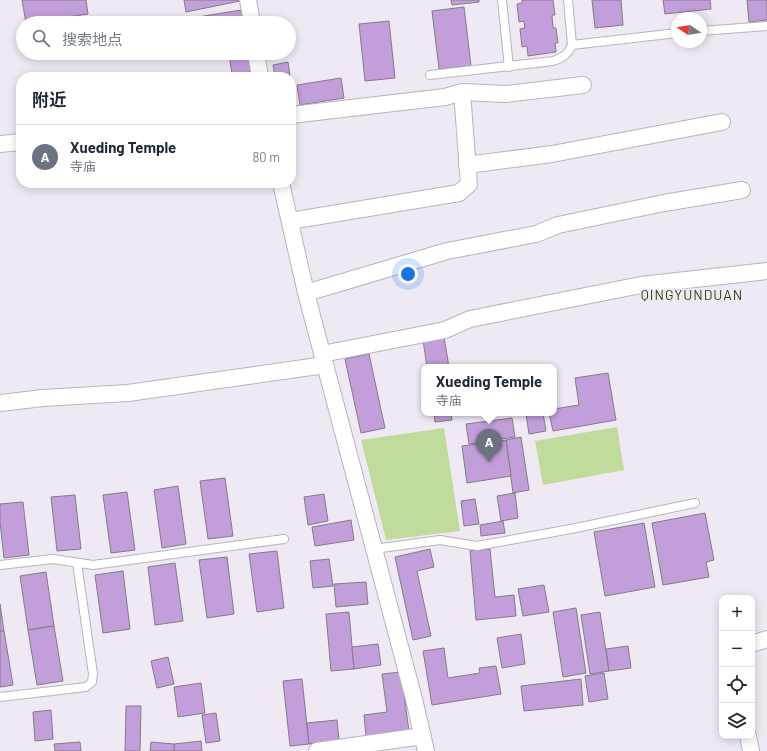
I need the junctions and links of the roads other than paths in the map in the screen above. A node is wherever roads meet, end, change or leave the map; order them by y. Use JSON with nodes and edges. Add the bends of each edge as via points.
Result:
{"nodes":[{"id":1,"x":248,"y":0,"type":"edge"},
{"id":2,"x":502,"y":0,"type":"edge"},
{"id":3,"x":568,"y":0,"type":"edge"},
{"id":4,"x":251,"y":16,"type":"edge"},
{"id":5,"x":767,"y":26,"type":"edge"},
{"id":6,"x":707,"y":31,"type":"edge"},
{"id":7,"x":671,"y":34,"type":"edge"},
{"id":8,"x":572,"y":45,"type":"junction"},
{"id":9,"x":257,"y":60,"type":"edge"},
{"id":10,"x":509,"y":66,"type":"junction"},
{"id":11,"x":259,"y":72,"type":"edge"},
{"id":12,"x":430,"y":75,"type":"dead end"},
{"id":13,"x":583,"y":85,"type":"dead end"},
{"id":14,"x":462,"y":92,"type":"junction"},
{"id":15,"x":296,"y":114,"type":"edge"},
{"id":16,"x":722,"y":122,"type":"dead end"},
{"id":17,"x":16,"y":142,"type":"edge"},
{"id":18,"x":0,"y":144,"type":"edge"},
{"id":19,"x":467,"y":165,"type":"junction"},
{"id":20,"x":282,"y":188,"type":"edge"},
{"id":21,"x":742,"y":190,"type":"dead end"},
{"id":22,"x":290,"y":221,"type":"junction"},
{"id":23,"x":767,"y":271,"type":"edge"},
{"id":24,"x":306,"y":293,"type":"junction"},
{"id":25,"x":323,"y":359,"type":"junction"},
{"id":26,"x":0,"y":403,"type":"edge"},
{"id":27,"x":695,"y":503,"type":"dead end"},
{"id":28,"x":284,"y":539,"type":"dead end"},
{"id":29,"x":374,"y":549,"type":"junction"},
{"id":30,"x":77,"y":563,"type":"junction"},
{"id":31,"x":0,"y":565,"type":"edge"},
{"id":32,"x":767,"y":639,"type":"edge"},
{"id":33,"x":755,"y":643,"type":"edge"},
{"id":34,"x":0,"y":697,"type":"edge"},
{"id":35,"x":749,"y":739,"type":"edge"},
{"id":36,"x":424,"y":743,"type":"edge"},
{"id":37,"x":317,"y":751,"type":"edge"},
{"id":38,"x":751,"y":751,"type":"edge"}],
"edges":[{"from":1,"to":4,"type":"street"},
{"from":2,"to":10,"type":"lane"},
{"from":3,"to":8,"type":"lane"},
{"from":5,"to":6,"type":"lane"},
{"from":7,"to":8,"type":"lane"},
{"from":8,"to":10,"type":"lane","via":[[560,59]]},
{"from":9,"to":11,"type":"street"},
{"from":10,"to":12,"type":"lane"},
{"from":13,"to":14,"type":"street","via":[[506,94]]},
{"from":14,"to":15,"type":"street","via":[[445,97]]},
{"from":14,"to":19,"type":"street"},
{"from":16,"to":19,"type":"street","via":[[552,154]]},
{"from":17,"to":18,"type":"street"},
{"from":19,"to":22,"type":"street","via":[[469,184],[459,193]]},
{"from":20,"to":22,"type":"street"},
{"from":21,"to":24,"type":"street","via":[[664,203],[558,225],[536,234],[447,251]]},
{"from":22,"to":24,"type":"street"},
{"from":23,"to":25,"type":"street","via":[[641,285],[470,319],[445,330]]},
{"from":24,"to":25,"type":"street"},
{"from":25,"to":26,"type":"street","via":[[128,393]]},
{"from":25,"to":29,"type":"street"},
{"from":27,"to":29,"type":"lane","via":[[571,530],[477,546],[440,540]]},
{"from":28,"to":30,"type":"lane","via":[[93,565]]},
{"from":29,"to":36,"type":"street"},
{"from":30,"to":31,"type":"lane","via":[[53,559]]},
{"from":30,"to":34,"type":"lane","via":[[92,682],[86,687]]},
{"from":32,"to":33,"type":"street"},
{"from":35,"to":38,"type":"street"},
{"from":36,"to":37,"type":"street"}]}
